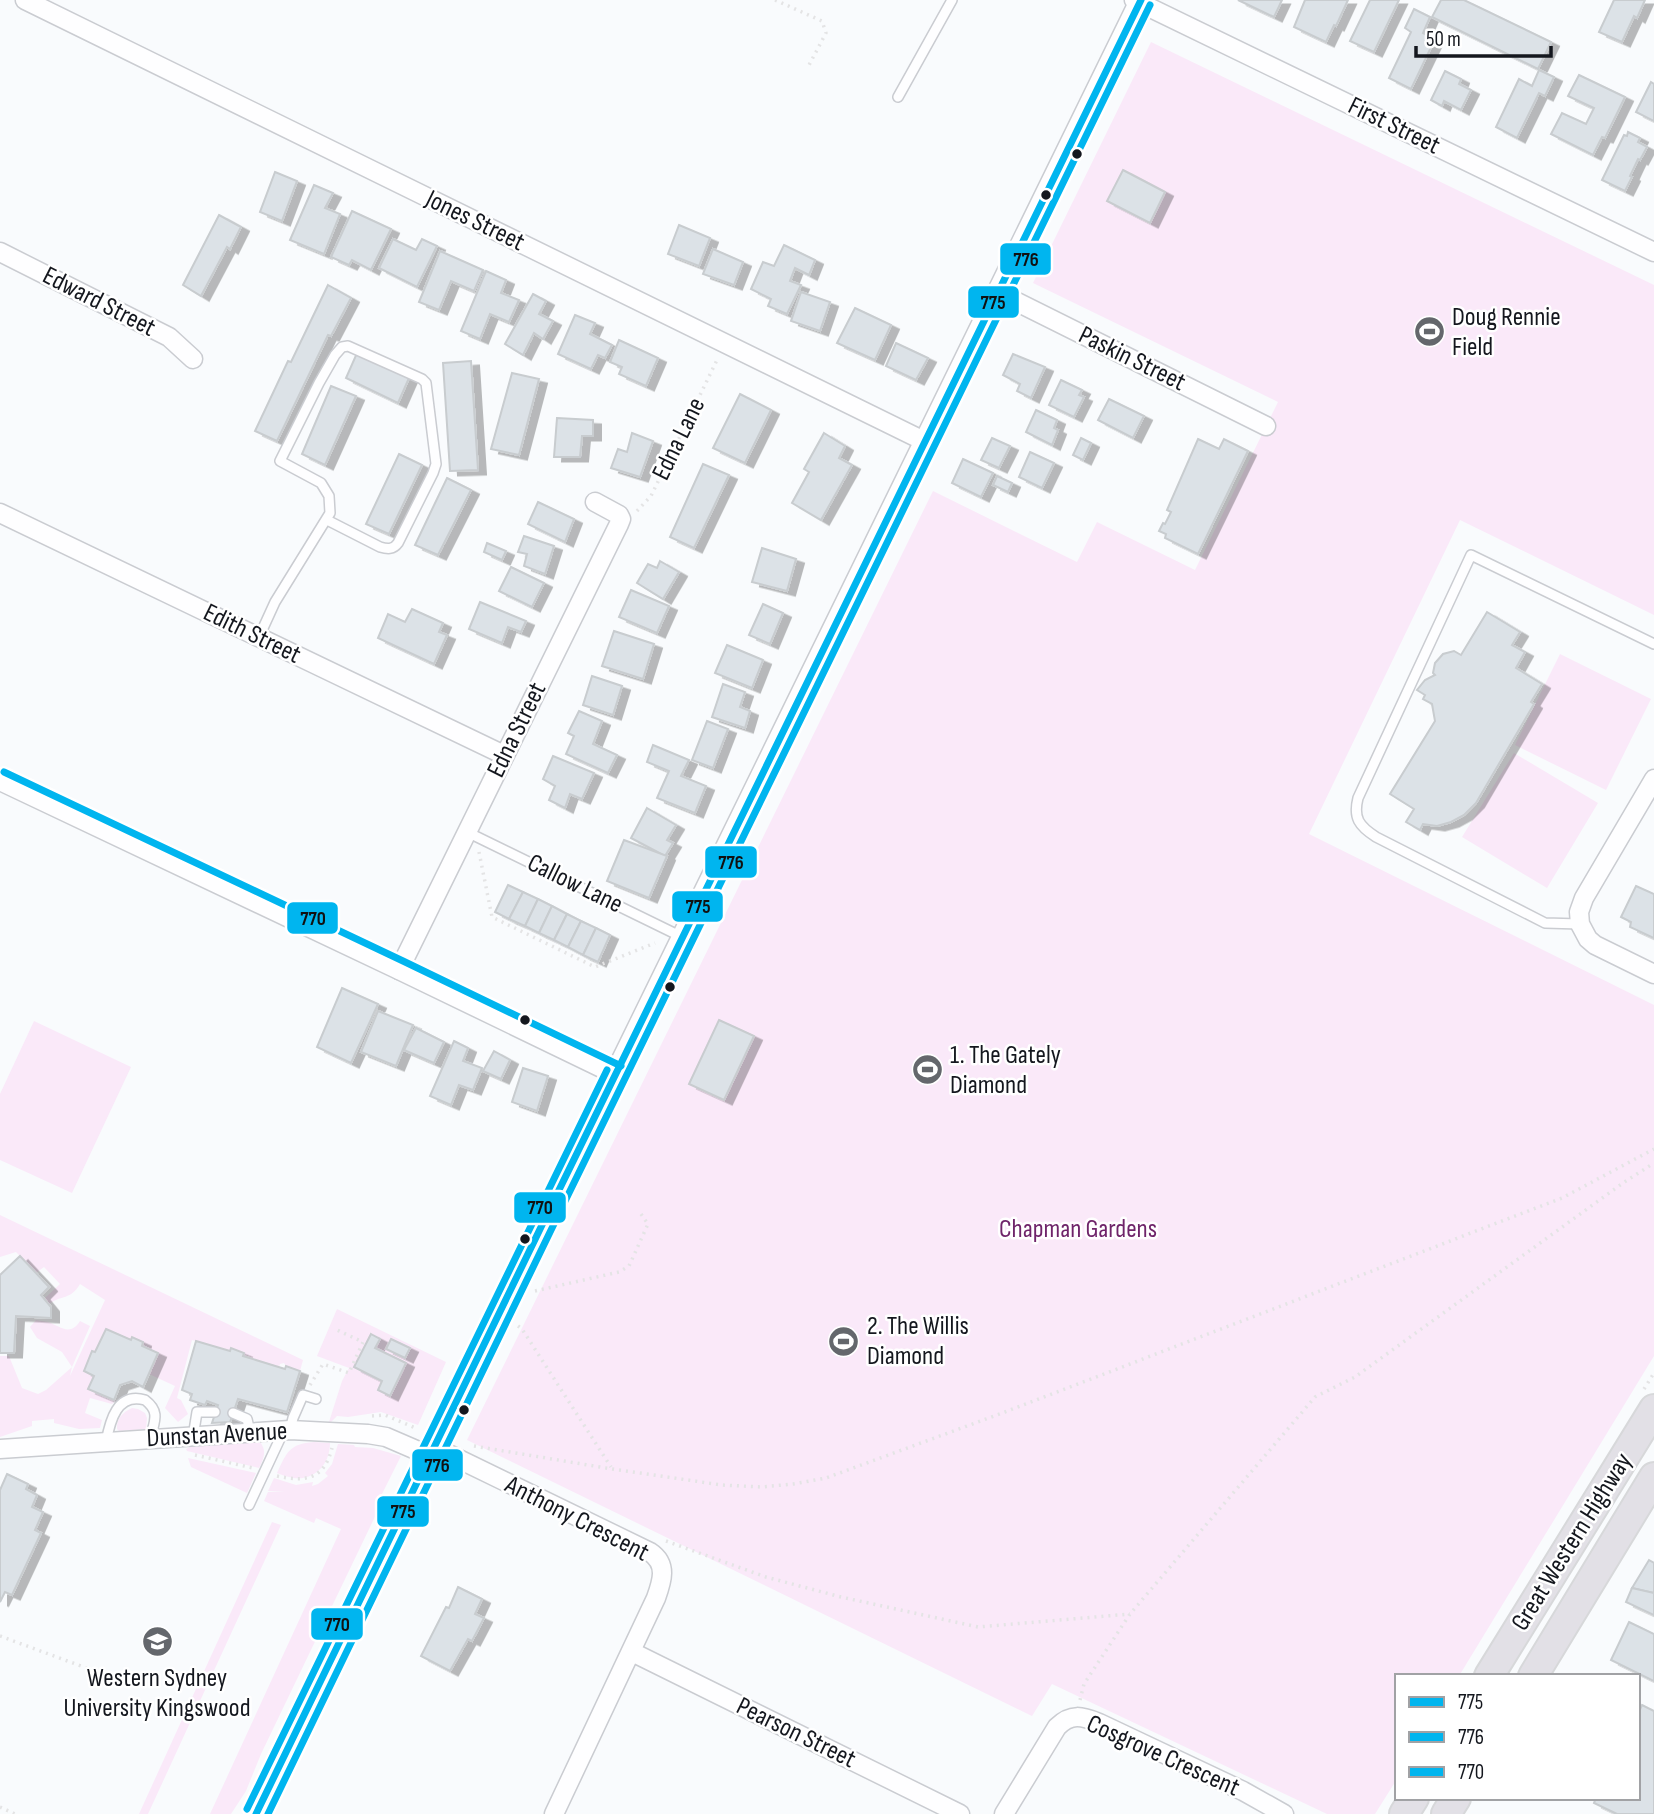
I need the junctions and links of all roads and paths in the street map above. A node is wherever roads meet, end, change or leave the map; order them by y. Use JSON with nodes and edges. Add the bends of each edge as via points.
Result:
{"nodes":[{"id":1,"x":24,"y":0,"type":"edge"},
{"id":2,"x":775,"y":0,"type":"edge"},
{"id":3,"x":952,"y":0,"type":"edge"},
{"id":4,"x":1138,"y":1,"type":"edge"},
{"id":5,"x":808,"y":67,"type":"dead end"},
{"id":6,"x":898,"y":97,"type":"dead end"},
{"id":7,"x":0,"y":252,"type":"edge"},
{"id":8,"x":1654,"y":252,"type":"edge"},
{"id":9,"x":999,"y":293,"type":"junction"},
{"id":10,"x":725,"y":343,"type":"junction"},
{"id":11,"x":192,"y":359,"type":"dead end"},
{"id":12,"x":1266,"y":426,"type":"dead end"},
{"id":13,"x":926,"y":442,"type":"junction"},
{"id":14,"x":595,"y":502,"type":"dead end"},
{"id":15,"x":0,"y":513,"type":"edge"},
{"id":16,"x":327,"y":520,"type":"junction"},
{"id":17,"x":619,"y":524,"type":"junction"},
{"id":18,"x":259,"y":637,"type":"junction"},
{"id":19,"x":1654,"y":644,"type":"edge"},
{"id":20,"x":504,"y":755,"type":"junction"},
{"id":21,"x":1654,"y":779,"type":"edge"},
{"id":22,"x":0,"y":781,"type":"edge"},
{"id":23,"x":474,"y":835,"type":"junction"},
{"id":24,"x":1580,"y":923,"type":"junction"},
{"id":25,"x":682,"y":937,"type":"junction"},
{"id":26,"x":655,"y":943,"type":"dead end"},
{"id":27,"x":400,"y":970,"type":"junction"},
{"id":28,"x":1654,"y":974,"type":"edge"},
{"id":29,"x":616,"y":1075,"type":"junction"},
{"id":30,"x":1654,"y":1149,"type":"edge"},
{"id":31,"x":1654,"y":1163,"type":"edge"},
{"id":32,"x":642,"y":1214,"type":"dead end"},
{"id":33,"x":535,"y":1291,"type":"dead end"},
{"id":34,"x":518,"y":1326,"type":"dead end"},
{"id":35,"x":337,"y":1330,"type":"dead end"},
{"id":36,"x":303,"y":1395,"type":"junction"},
{"id":37,"x":316,"y":1399,"type":"dead end"},
{"id":38,"x":1654,"y":1409,"type":"edge"},
{"id":39,"x":215,"y":1412,"type":"dead end"},
{"id":40,"x":233,"y":1413,"type":"dead end"},
{"id":41,"x":287,"y":1430,"type":"junction"},
{"id":42,"x":250,"y":1432,"type":"junction"},
{"id":43,"x":193,"y":1437,"type":"junction"},
{"id":44,"x":150,"y":1439,"type":"junction"},
{"id":45,"x":106,"y":1442,"type":"junction"},
{"id":46,"x":334,"y":1443,"type":"dead end"},
{"id":47,"x":466,"y":1445,"type":"dead end"},
{"id":48,"x":0,"y":1449,"type":"edge"},
{"id":49,"x":432,"y":1452,"type":"junction"},
{"id":50,"x":612,"y":1469,"type":"junction"},
{"id":51,"x":275,"y":1475,"type":"dead end"},
{"id":52,"x":1654,"y":1478,"type":"edge"},
{"id":53,"x":249,"y":1505,"type":"dead end"},
{"id":54,"x":666,"y":1541,"type":"dead end"},
{"id":55,"x":1130,"y":1614,"type":"junction"},
{"id":56,"x":0,"y":1636,"type":"edge"},
{"id":57,"x":632,"y":1652,"type":"junction"},
{"id":58,"x":1490,"y":1674,"type":"edge"},
{"id":59,"x":1533,"y":1674,"type":"edge"},
{"id":60,"x":108,"y":1676,"type":"dead end"},
{"id":61,"x":1079,"y":1706,"type":"dead end"},
{"id":62,"x":0,"y":1807,"type":"edge"},
{"id":63,"x":15,"y":1814,"type":"edge"},
{"id":64,"x":257,"y":1814,"type":"edge"},
{"id":65,"x":554,"y":1814,"type":"edge"},
{"id":66,"x":960,"y":1814,"type":"edge"},
{"id":67,"x":1004,"y":1814,"type":"edge"},
{"id":68,"x":1284,"y":1814,"type":"edge"}],
"edges":[{"from":1,"to":10,"type":"street","name":"Jones Street"},
{"from":2,"to":5,"type":"path","via":[[822,21],[826,33]]},
{"from":3,"to":6,"type":"lane"},
{"from":4,"to":8,"type":"street","name":"First Street"},
{"from":4,"to":9,"type":"street"},
{"from":7,"to":11,"type":"street","name":"Edward Street","via":[[169,337]]},
{"from":9,"to":12,"type":"street","name":"Paskin Street"},
{"from":9,"to":13,"type":"street"},
{"from":10,"to":13,"type":"street","name":"Jones Street"},
{"from":10,"to":17,"type":"path","name":"Edna Lane","via":[[650,496]]},
{"from":13,"to":25,"type":"street"},
{"from":14,"to":17,"type":"street","via":[[619,515]]},
{"from":15,"to":18,"type":"street","name":"Edith Street"},
{"from":16,"to":16,"type":"lane","via":[[329,496],[324,487],[280,461],[335,355],[348,346],[426,383],[436,464],[394,547],[380,547]]},
{"from":16,"to":18,"type":"lane","via":[[275,602]]},
{"from":17,"to":20,"type":"street","name":"Edna Street"},
{"from":18,"to":20,"type":"street","name":"Edith Street"},
{"from":19,"to":24,"type":"lane","via":[[1471,555],[1357,798],[1356,817],[1376,837],[1545,923]]},
{"from":20,"to":23,"type":"street","name":"Edna Street"},
{"from":21,"to":24,"type":"street","via":[[1584,898]]},
{"from":22,"to":27,"type":"street"},
{"from":23,"to":25,"type":"lane","name":"Callow Lane"},
{"from":23,"to":26,"type":"path","via":[[492,917],[595,967]]},
{"from":23,"to":27,"type":"street","name":"Edna Street"},
{"from":24,"to":28,"type":"street","via":[[1595,945]]},
{"from":25,"to":29,"type":"street"},
{"from":27,"to":29,"type":"street"},
{"from":29,"to":49,"type":"street"},
{"from":30,"to":50,"type":"path","via":[[1562,1198],[826,1478],[761,1487]]},
{"from":31,"to":55,"type":"path","via":[[1355,1377],[1315,1397]]},
{"from":32,"to":33,"type":"path","via":[[648,1224],[629,1266]]},
{"from":34,"to":50,"type":"path"},
{"from":35,"to":36,"type":"path","via":[[363,1342],[349,1373],[323,1364]]},
{"from":36,"to":37,"type":"lane"},
{"from":36,"to":41,"type":"lane"},
{"from":38,"to":58,"type":"highway","name":"Great Western Highway"},
{"from":39,"to":43,"type":"lane","via":[[197,1412]]},
{"from":40,"to":42,"type":"lane","via":[[247,1419]]},
{"from":41,"to":42,"type":"street","name":"Dunstan Avenue"},
{"from":41,"to":49,"type":"street","name":"Dunstan Avenue","via":[[368,1434]]},
{"from":41,"to":53,"type":"lane"},
{"from":42,"to":43,"type":"street","name":"Dunstan Avenue"},
{"from":43,"to":44,"type":"street","name":"Dunstan Avenue"},
{"from":44,"to":45,"type":"street","name":"Dunstan Avenue"},
{"from":44,"to":45,"type":"lane","via":[[154,1409],[135,1398],[116,1410]]},
{"from":45,"to":48,"type":"street","name":"Dunstan Avenue"},
{"from":46,"to":51,"type":"path","via":[[327,1464],[314,1477]]},
{"from":47,"to":50,"type":"path"},
{"from":49,"to":57,"type":"street","name":"Anthony Crescent","via":[[655,1556],[662,1566],[662,1578]]},
{"from":49,"to":64,"type":"street"},
{"from":52,"to":59,"type":"highway","name":"Great Western Highway"},
{"from":54,"to":55,"type":"path","via":[[766,1577],[978,1627]]},
{"from":55,"to":61,"type":"path","via":[[1084,1684]]},
{"from":56,"to":60,"type":"path"},
{"from":57,"to":65,"type":"street","name":"Anthony Crescent"},
{"from":57,"to":66,"type":"street","name":"Pearson Street"},
{"from":62,"to":63,"type":"path"},
{"from":67,"to":68,"type":"street","name":"Cosgrove Crescent","via":[[1057,1727],[1077,1717],[1099,1723]]}]}
